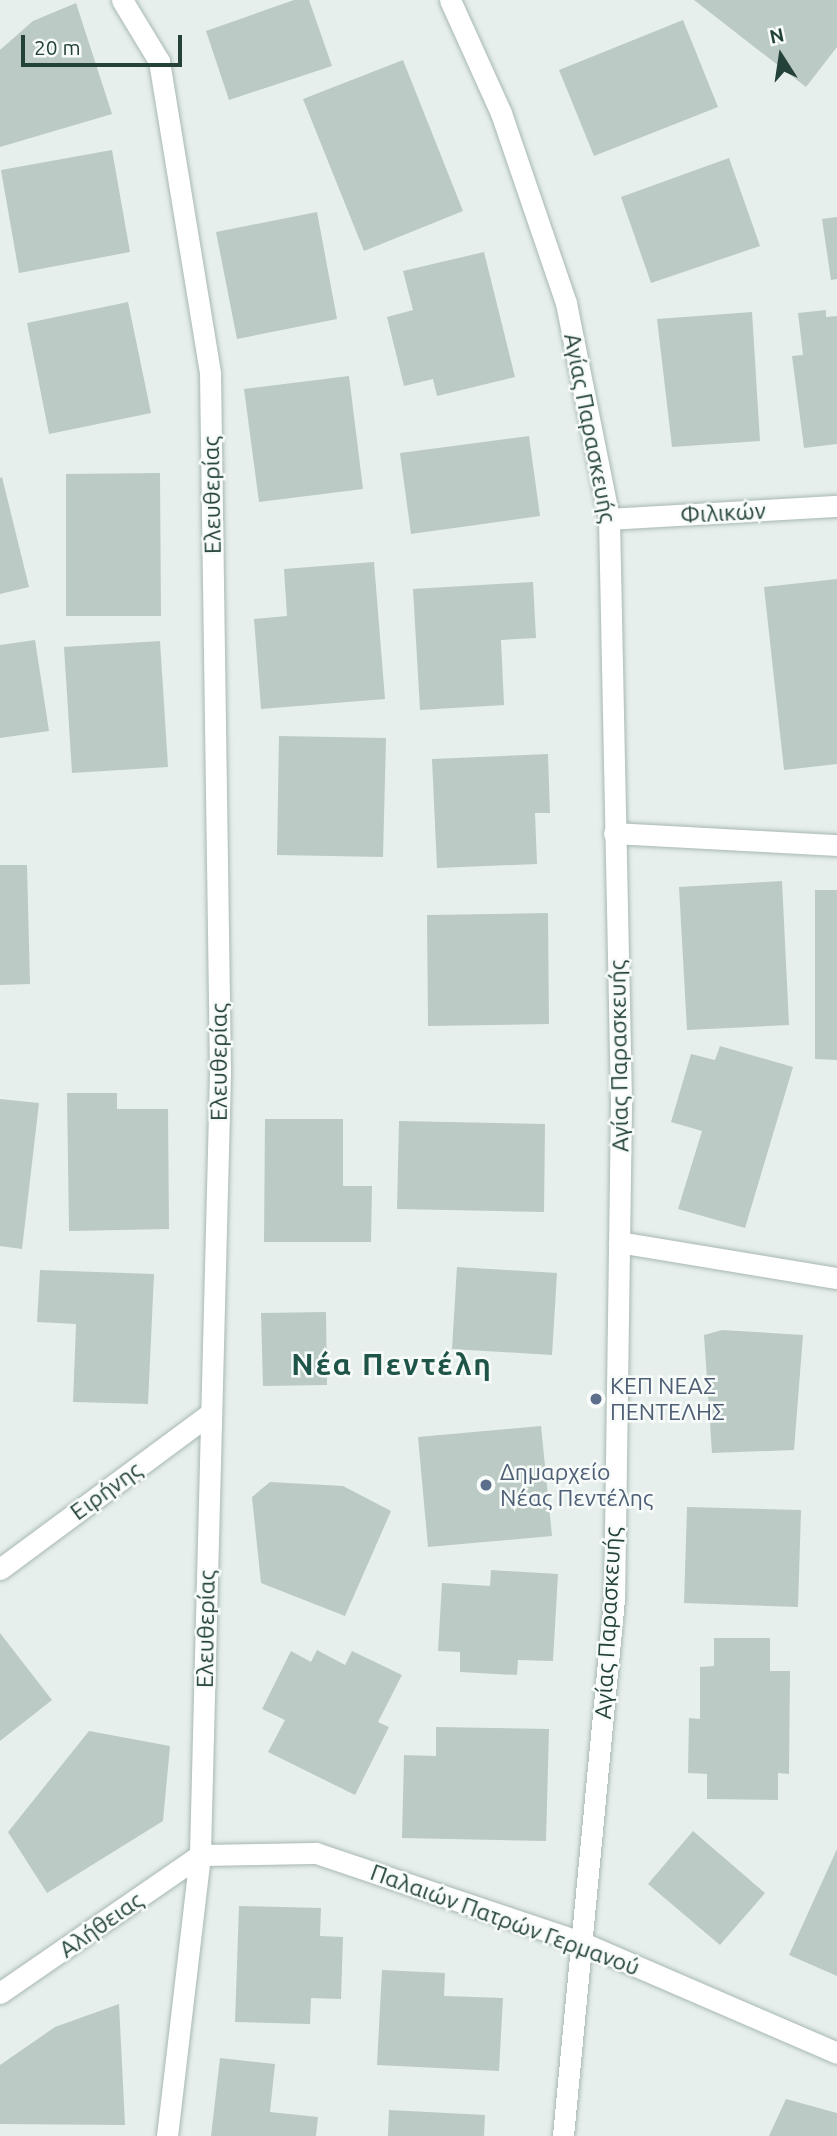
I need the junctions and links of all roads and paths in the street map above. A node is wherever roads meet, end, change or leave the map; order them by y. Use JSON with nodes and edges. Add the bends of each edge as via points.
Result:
{"nodes":[{"id":1,"x":122,"y":0,"type":"edge"},
{"id":2,"x":450,"y":0,"type":"edge"},
{"id":3,"x":837,"y":506,"type":"edge"},
{"id":4,"x":609,"y":519,"type":"junction"},
{"id":5,"x":614,"y":833,"type":"junction"},
{"id":6,"x":837,"y":845,"type":"edge"},
{"id":7,"x":619,"y":1242,"type":"junction"},
{"id":8,"x":837,"y":1278,"type":"edge"},
{"id":9,"x":211,"y":1413,"type":"junction"},
{"id":10,"x":0,"y":1569,"type":"edge"},
{"id":11,"x":200,"y":1855,"type":"junction"},
{"id":12,"x":583,"y":1943,"type":"junction"},
{"id":13,"x":0,"y":1993,"type":"edge"},
{"id":14,"x":837,"y":2053,"type":"edge"},
{"id":15,"x":167,"y":2136,"type":"edge"},
{"id":16,"x":563,"y":2136,"type":"edge"}],
"edges":[{"from":1,"to":9,"type":"street","name":"Ελευθερίας","via":[[159,61],[210,373],[220,1073]]},
{"from":2,"to":4,"type":"street","name":"Αγίας Παρασκευής","via":[[501,113],[566,303]]},
{"from":3,"to":4,"type":"street","name":"Φιλικών"},
{"from":4,"to":5,"type":"street","name":"Αγίας Παρασκευής"},
{"from":5,"to":6,"type":"street"},
{"from":5,"to":7,"type":"street","name":"Αγίας Παρασκευής"},
{"from":7,"to":8,"type":"street"},
{"from":7,"to":12,"type":"street","name":"Αγίας Παρασκευής","via":[[614,1599]]},
{"from":9,"to":10,"type":"street","name":"Ειρήνης"},
{"from":9,"to":11,"type":"street","name":"Ελευθερίας"},
{"from":11,"to":12,"type":"street","name":"Παλαιών Πατρών Γερμανού","via":[[316,1853]]},
{"from":11,"to":13,"type":"street","name":"Αλήθειας"},
{"from":11,"to":15,"type":"street","name":"Ελευθερίας"},
{"from":12,"to":14,"type":"street","name":"Παλαιών Πατρών Γερμανού"},
{"from":12,"to":16,"type":"street","name":"Αγίας Παρασκευής"}]}
